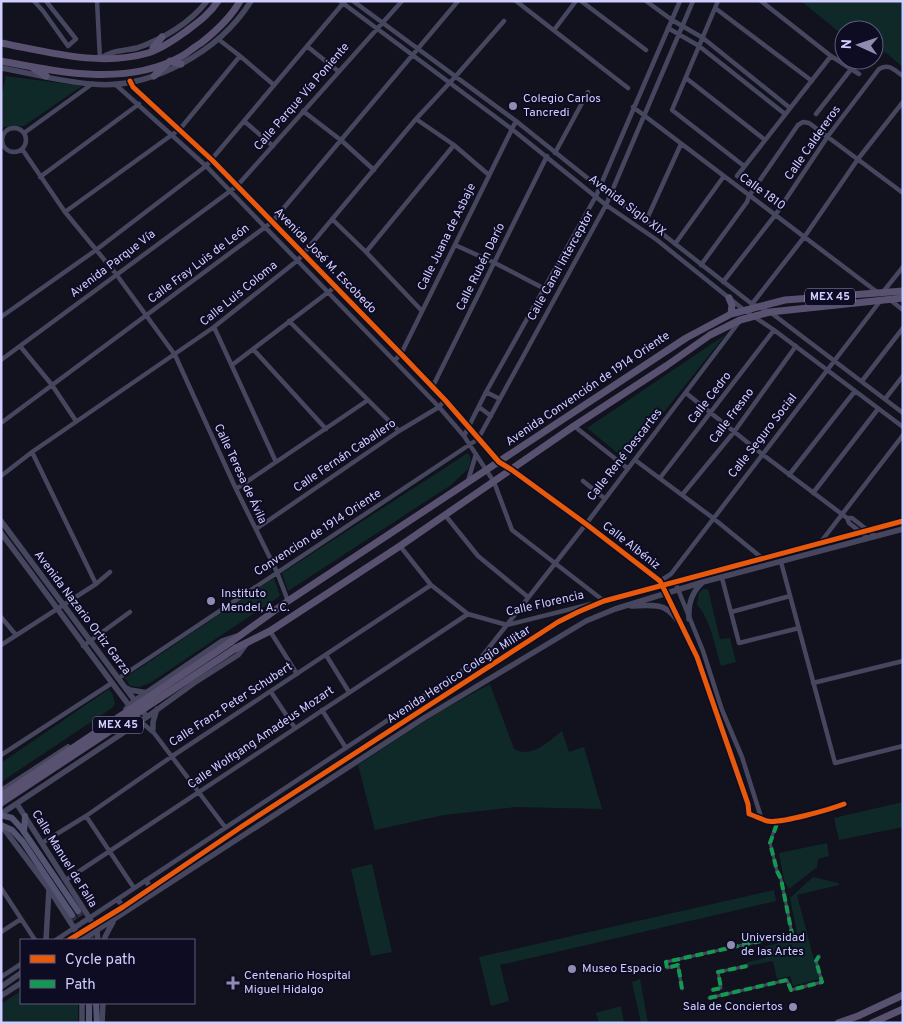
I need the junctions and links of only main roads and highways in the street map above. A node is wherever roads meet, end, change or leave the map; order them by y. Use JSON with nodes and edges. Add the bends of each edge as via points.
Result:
{"nodes":[{"id":1,"x":218,"y":1,"type":"edge"},
{"id":2,"x":240,"y":3,"type":"edge"},
{"id":3,"x":213,"y":5,"type":"edge"},
{"id":4,"x":162,"y":37,"type":"road end"},
{"id":5,"x":1,"y":43,"type":"edge"},
{"id":6,"x":150,"y":52,"type":"junction"},
{"id":7,"x":170,"y":61,"type":"junction"},
{"id":8,"x":182,"y":64,"type":"road end"},
{"id":9,"x":31,"y":66,"type":"junction"},
{"id":10,"x":2,"y":67,"type":"edge"},
{"id":11,"x":46,"y":76,"type":"road end"},
{"id":12,"x":154,"y":76,"type":"road end"},
{"id":13,"x":903,"y":290,"type":"edge"},
{"id":14,"x":729,"y":298,"type":"road end"},
{"id":15,"x":903,"y":298,"type":"edge"},
{"id":16,"x":731,"y":314,"type":"junction"},
{"id":17,"x":233,"y":645,"type":"junction"},
{"id":18,"x":1,"y":796,"type":"edge"},
{"id":19,"x":1,"y":803,"type":"edge"},
{"id":20,"x":1,"y":814,"type":"edge"},
{"id":21,"x":25,"y":816,"type":"road end"},
{"id":22,"x":1,"y":825,"type":"edge"},
{"id":23,"x":24,"y":832,"type":"junction"},
{"id":24,"x":903,"y":995,"type":"edge"},
{"id":25,"x":89,"y":1004,"type":"edge"},
{"id":26,"x":96,"y":1004,"type":"edge"},
{"id":27,"x":903,"y":1009,"type":"edge"},
{"id":28,"x":89,"y":1023,"type":"edge"},
{"id":29,"x":97,"y":1023,"type":"edge"},
{"id":30,"x":838,"y":1023,"type":"edge"},
{"id":31,"x":872,"y":1023,"type":"edge"}],
"edges":[{"from":1,"to":3,"type":"main road"},
{"from":2,"to":7,"type":"main road","via":[[211,35]]},
{"from":3,"to":6,"type":"main road","via":[[206,17]]},
{"from":4,"to":6,"type":"main road"},
{"from":5,"to":6,"type":"main road","via":[[100,58],[130,57]]},
{"from":7,"to":8,"type":"main road"},
{"from":7,"to":9,"type":"main road","via":[[151,68],[108,75]]},
{"from":7,"to":12,"type":"main road"},
{"from":9,"to":10,"type":"main road"},
{"from":9,"to":11,"type":"main road"},
{"from":13,"to":16,"type":"main road","name":"Avenida Convención de 1914 Oriente","number":"MEX 45","via":[[785,300]]},
{"from":14,"to":16,"type":"main road"},
{"from":15,"to":17,"type":"main road","name":"Avenida Convención de 1914 Oriente","number":"MEX 45","via":[[770,312],[740,320],[710,335],[270,631],[248,642]]},
{"from":16,"to":17,"type":"main road","name":"Avenida Convención de 1914 Oriente","number":"MEX 45","via":[[686,338],[288,601],[241,634]]},
{"from":17,"to":18,"type":"main road","name":"Avenida Convención de 1914 Oriente","number":"MEX 45","bridge":true},
{"from":17,"to":19,"type":"main road","name":"Avenida Convención de 1914 Oriente","number":"MEX 45","bridge":true},
{"from":20,"to":23,"type":"main road","via":[[12,818]]},
{"from":21,"to":23,"type":"main road"},
{"from":22,"to":23,"type":"main road","via":[[12,830],[23,842],[75,913],[44,859]]},
{"from":24,"to":30,"type":"main road"},
{"from":25,"to":28,"type":"main road"},
{"from":26,"to":29,"type":"main road"},
{"from":27,"to":31,"type":"main road"}]}
